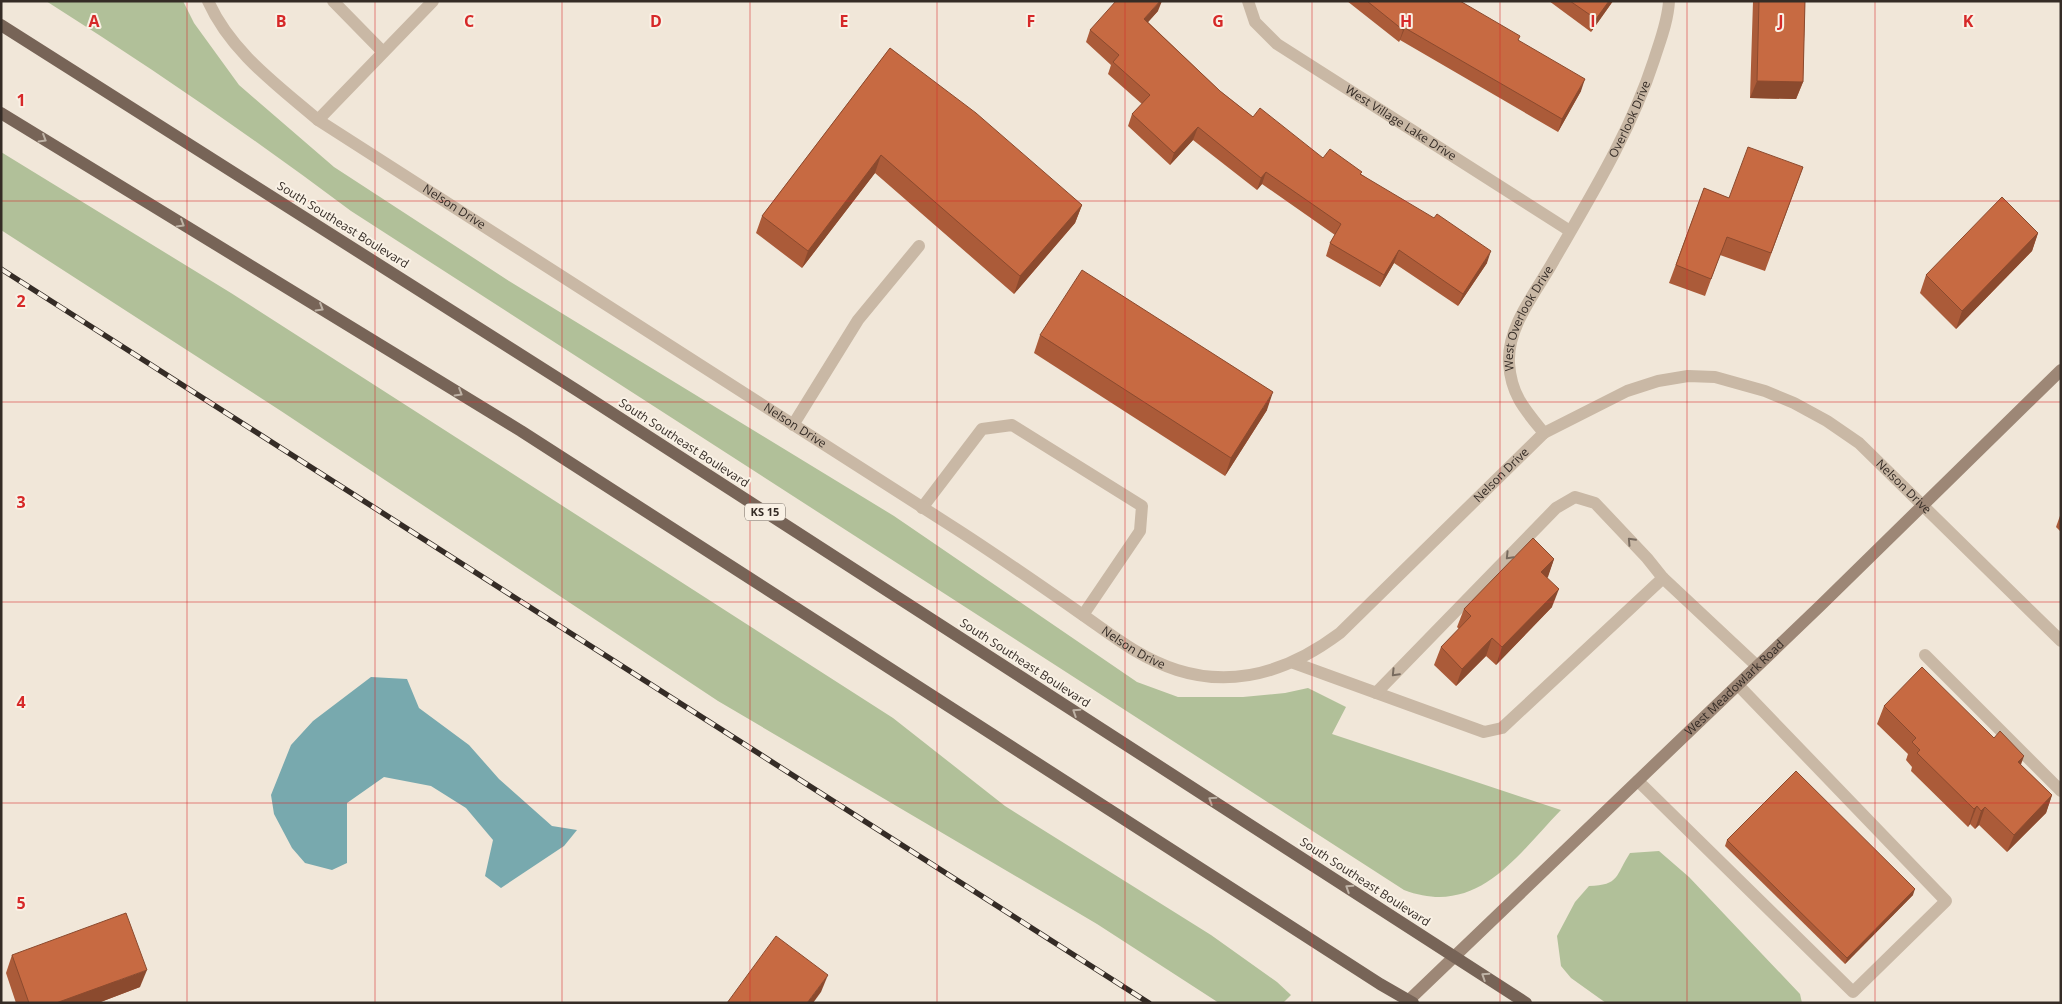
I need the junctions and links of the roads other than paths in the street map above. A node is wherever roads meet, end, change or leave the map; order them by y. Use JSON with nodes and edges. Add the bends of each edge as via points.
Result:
{"nodes":[{"id":1,"x":208,"y":1,"type":"edge"},
{"id":2,"x":333,"y":1,"type":"edge"},
{"id":3,"x":433,"y":1,"type":"edge"},
{"id":4,"x":1248,"y":1,"type":"edge"},
{"id":5,"x":1669,"y":1,"type":"edge"},
{"id":6,"x":1,"y":25,"type":"edge"},
{"id":7,"x":383,"y":52,"type":"junction"},
{"id":8,"x":1,"y":113,"type":"edge"},
{"id":9,"x":318,"y":120,"type":"junction"},
{"id":10,"x":1570,"y":231,"type":"junction"},
{"id":11,"x":920,"y":246,"type":"dead end"},
{"id":12,"x":2061,"y":370,"type":"edge"},
{"id":13,"x":793,"y":425,"type":"junction"},
{"id":14,"x":1544,"y":433,"type":"junction"},
{"id":15,"x":1923,"y":506,"type":"junction"},
{"id":16,"x":922,"y":508,"type":"junction"},
{"id":17,"x":1663,"y":578,"type":"junction"},
{"id":18,"x":1083,"y":615,"type":"junction"},
{"id":19,"x":2061,"y":641,"type":"edge"},
{"id":20,"x":1925,"y":655,"type":"dead end"},
{"id":21,"x":1294,"y":662,"type":"junction"},
{"id":22,"x":1757,"y":666,"type":"junction"},
{"id":23,"x":1738,"y":685,"type":"junction"},
{"id":24,"x":1376,"y":693,"type":"junction"},
{"id":25,"x":1638,"y":781,"type":"junction"},
{"id":26,"x":2061,"y":791,"type":"edge"},
{"id":27,"x":1455,"y":956,"type":"junction"},
{"id":28,"x":1850,"y":998,"type":"edge"},
{"id":29,"x":1410,"y":1002,"type":"edge"},
{"id":30,"x":1526,"y":1003,"type":"edge"}],
"edges":[{"from":1,"to":9,"type":"street","name":"Nelson Drive","via":[[217,22],[248,60]]},
{"from":2,"to":7,"type":"street"},
{"from":3,"to":7,"type":"street"},
{"from":4,"to":10,"type":"street","name":"West Village Lake Drive","via":[[1255,22],[1277,44]]},
{"from":5,"to":10,"type":"street","name":"Overlook Drive","via":[[1647,81],[1621,141]]},
{"from":27,"to":6,"type":"main road","name":"South Southeast Boulevard","number":"KS 15","one_way":true,"via":[[578,391]]},
{"from":7,"to":9,"type":"street"},
{"from":8,"to":29,"type":"main road","one_way":true,"via":[[521,431]]},
{"from":9,"to":13,"type":"street","name":"Nelson Drive"},
{"from":10,"to":14,"type":"street","name":"West Overlook Drive","via":[[1521,318],[1509,362],[1517,399]]},
{"from":11,"to":13,"type":"street","via":[[858,320]]},
{"from":12,"to":15,"type":"main road","name":"West Meadowlark Road"},
{"from":13,"to":16,"type":"street","name":"Nelson Drive"},
{"from":14,"to":15,"type":"street","name":"Nelson Drive","via":[[1627,391],[1688,376],[1715,377],[1765,391],[1827,421],[1858,443]]},
{"from":14,"to":21,"type":"street","name":"Nelson Drive","via":[[1340,634],[1317,651]]},
{"from":15,"to":19,"type":"street","name":"Nelson Drive"},
{"from":15,"to":22,"type":"main road","name":"West Meadowlark Road"},
{"from":16,"to":18,"type":"street","name":"Nelson Drive"},
{"from":16,"to":18,"type":"street","via":[[982,429],[1012,425],[1142,506],[1140,531]]},
{"from":17,"to":22,"type":"street"},
{"from":17,"to":24,"type":"street","via":[[1502,728],[1484,732]]},
{"from":17,"to":24,"type":"street","one_way":true,"via":[[1595,503],[1575,497],[1565,501]]},
{"from":18,"to":21,"type":"street","name":"Nelson Drive","via":[[1146,659],[1180,671],[1242,678]]},
{"from":20,"to":26,"type":"street"},
{"from":21,"to":24,"type":"street"},
{"from":22,"to":23,"type":"main road","name":"West Meadowlark Road"},
{"from":23,"to":25,"type":"main road","name":"West Meadowlark Road"},
{"from":23,"to":28,"type":"street","via":[[1946,901]]},
{"from":25,"to":27,"type":"main road","name":"West Meadowlark Road"},
{"from":25,"to":28,"type":"street"},
{"from":27,"to":29,"type":"main road","name":"West Meadowlark Road"},
{"from":30,"to":27,"type":"main road","name":"South Southeast Boulevard","number":"KS 15","one_way":true}]}
